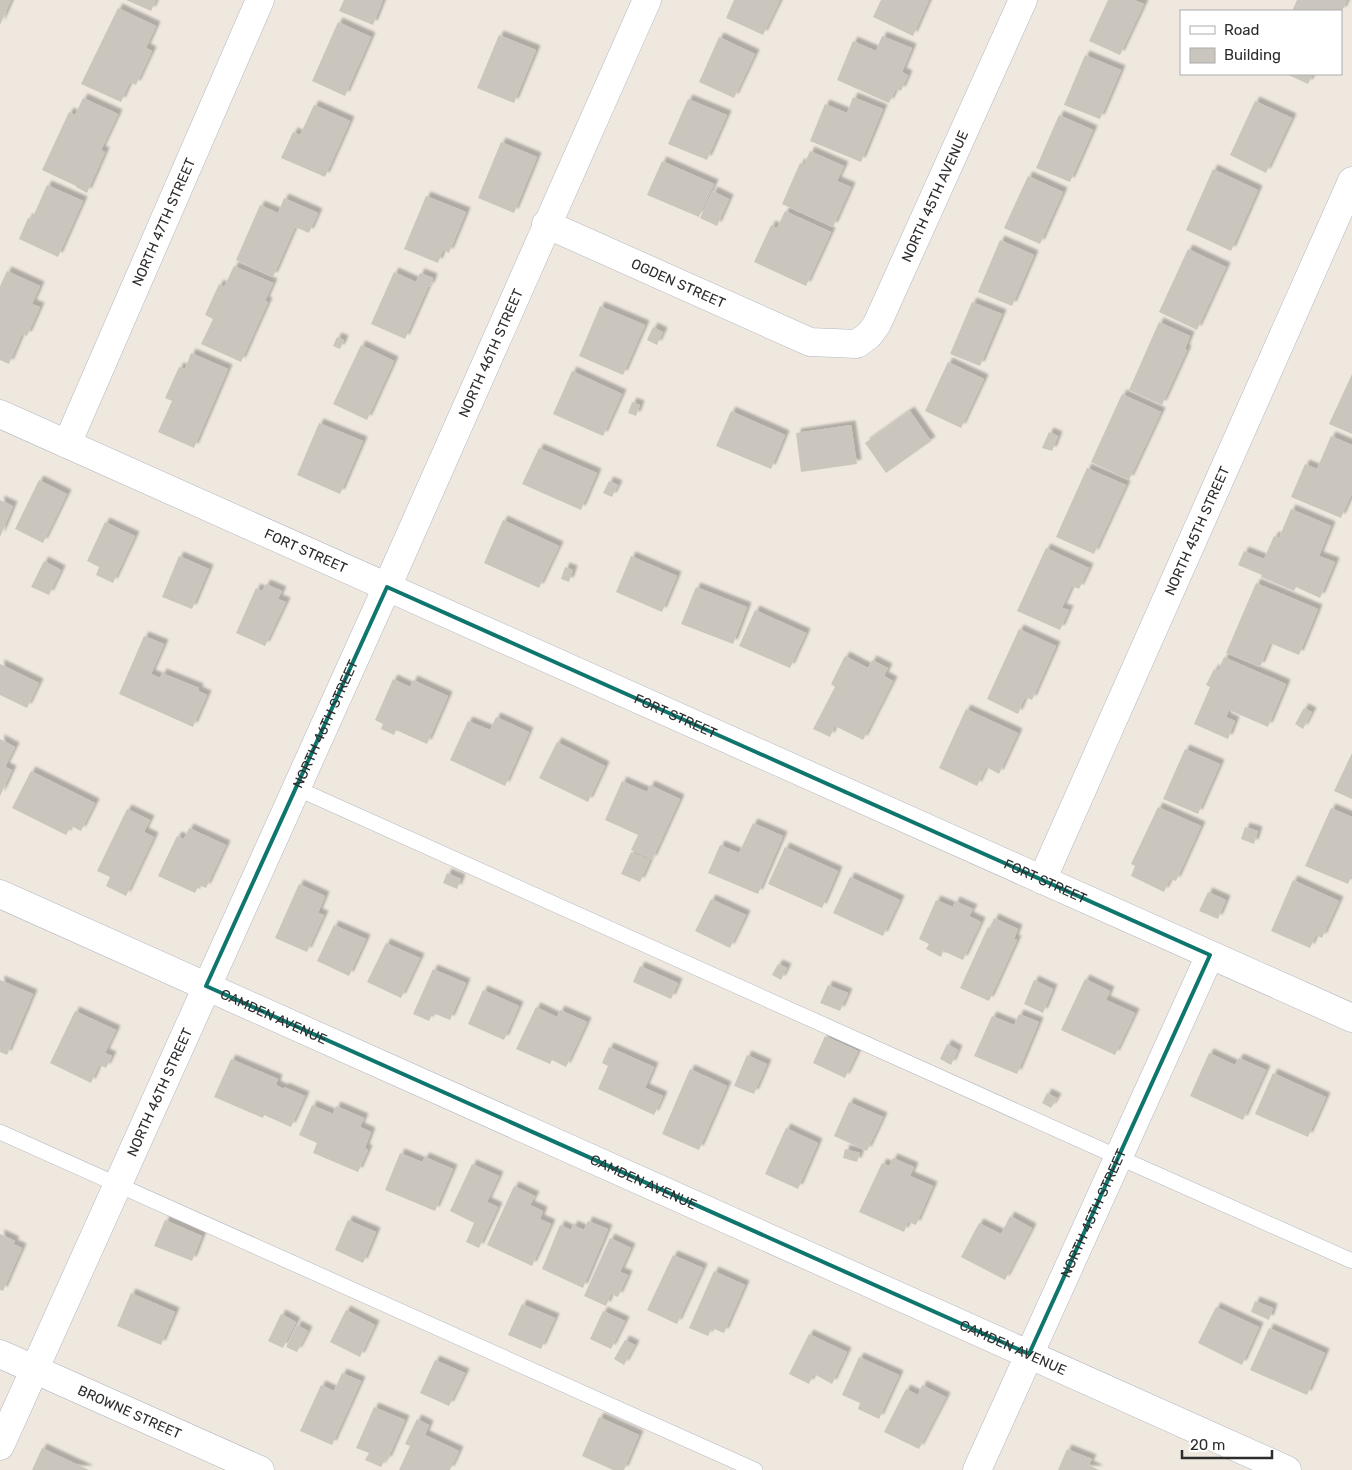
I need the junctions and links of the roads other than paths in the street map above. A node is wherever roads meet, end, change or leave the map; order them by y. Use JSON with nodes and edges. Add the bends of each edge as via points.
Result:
{"nodes":[{"id":1,"x":260,"y":0,"type":"edge"},
{"id":2,"x":647,"y":0,"type":"edge"},
{"id":3,"x":1023,"y":0,"type":"edge"},
{"id":4,"x":1352,"y":181,"type":"edge"},
{"id":5,"x":546,"y":224,"type":"junction"},
{"id":6,"x":810,"y":342,"type":"joint"},
{"id":7,"x":0,"y":414,"type":"edge"},
{"id":8,"x":67,"y":444,"type":"junction"},
{"id":9,"x":387,"y":587,"type":"junction"},
{"id":10,"x":296,"y":788,"type":"junction"},
{"id":11,"x":1042,"y":880,"type":"junction"},
{"id":12,"x":0,"y":894,"type":"edge"},
{"id":13,"x":1210,"y":955,"type":"junction"},
{"id":14,"x":206,"y":986,"type":"junction"},
{"id":15,"x":1352,"y":1018,"type":"edge"},
{"id":16,"x":0,"y":1132,"type":"edge"},
{"id":17,"x":1118,"y":1157,"type":"junction"},
{"id":18,"x":117,"y":1184,"type":"junction"},
{"id":19,"x":1352,"y":1261,"type":"edge"},
{"id":20,"x":0,"y":1354,"type":"edge"},
{"id":21,"x":1029,"y":1354,"type":"junction"},
{"id":22,"x":34,"y":1370,"type":"junction"},
{"id":23,"x":0,"y":1446,"type":"edge"},
{"id":24,"x":260,"y":1470,"type":"edge"},
{"id":25,"x":755,"y":1470,"type":"edge"},
{"id":26,"x":977,"y":1470,"type":"edge"},
{"id":27,"x":1287,"y":1470,"type":"edge"}],
"edges":[{"from":1,"to":8,"type":"street","name":"NORTH 47TH STREET"},
{"from":2,"to":5,"type":"street","name":"NORTH 46TH STREET"},
{"from":3,"to":6,"type":"street","name":"NORTH 45TH AVENUE","via":[[876,324],[869,335],[857,344]]},
{"from":4,"to":11,"type":"street","name":"NORTH 45TH STREET"},
{"from":5,"to":6,"type":"street","name":"OGDEN STREET"},
{"from":5,"to":9,"type":"street","name":"NORTH 46TH STREET"},
{"from":7,"to":8,"type":"street","name":"FORT STREET"},
{"from":8,"to":9,"type":"street","name":"FORT STREET"},
{"from":9,"to":10,"type":"street","name":"NORTH 46TH STREET"},
{"from":9,"to":11,"type":"street","name":"FORT STREET"},
{"from":10,"to":14,"type":"street","name":"NORTH 46TH STREET"},
{"from":10,"to":17,"type":"lane"},
{"from":11,"to":13,"type":"street","name":"FORT STREET"},
{"from":12,"to":14,"type":"street","name":"CAMDEN AVENUE"},
{"from":13,"to":15,"type":"street","name":"FORT STREET"},
{"from":13,"to":17,"type":"street","name":"NORTH 45TH STREET"},
{"from":14,"to":18,"type":"street","name":"NORTH 46TH STREET"},
{"from":14,"to":21,"type":"street","name":"CAMDEN AVENUE"},
{"from":16,"to":18,"type":"lane"},
{"from":17,"to":19,"type":"lane"},
{"from":17,"to":21,"type":"street","name":"NORTH 45TH STREET"},
{"from":18,"to":22,"type":"street","name":"NORTH 46TH STREET"},
{"from":18,"to":25,"type":"lane"},
{"from":20,"to":22,"type":"street","name":"BROWNE STREET"},
{"from":21,"to":26,"type":"street","name":"NORTH 45TH STREET"},
{"from":21,"to":27,"type":"street","name":"CAMDEN AVENUE"},
{"from":22,"to":23,"type":"street","name":"NORTH 46TH STREET"},
{"from":22,"to":24,"type":"street","name":"BROWNE STREET"}]}
